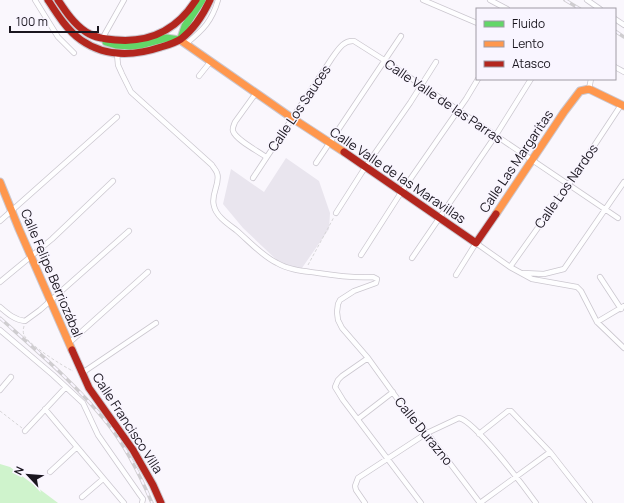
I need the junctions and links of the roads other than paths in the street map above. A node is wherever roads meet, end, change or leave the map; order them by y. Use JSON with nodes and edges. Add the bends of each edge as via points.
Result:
{"nodes":[{"id":1,"x":36,"y":0,"type":"edge"},
{"id":2,"x":48,"y":0,"type":"edge"},
{"id":3,"x":58,"y":0,"type":"edge"},
{"id":4,"x":124,"y":0,"type":"edge"},
{"id":5,"x":196,"y":0,"type":"edge"},
{"id":6,"x":202,"y":0,"type":"edge"},
{"id":7,"x":210,"y":0,"type":"edge"},
{"id":8,"x":218,"y":0,"type":"edge"},
{"id":9,"x":423,"y":0,"type":"edge"},
{"id":10,"x":490,"y":0,"type":"edge"},
{"id":11,"x":590,"y":1,"type":"edge"},
{"id":12,"x":505,"y":8,"type":"edge"},
{"id":13,"x":599,"y":8,"type":"edge"},
{"id":14,"x":476,"y":23,"type":"edge"},
{"id":15,"x":401,"y":36,"type":"dead end"},
{"id":16,"x":102,"y":39,"type":"junction"},
{"id":17,"x":349,"y":40,"type":"joint"},
{"id":18,"x":184,"y":42,"type":"junction"},
{"id":19,"x":74,"y":53,"type":"dead end"},
{"id":20,"x":117,"y":54,"type":"junction"},
{"id":21,"x":384,"y":60,"type":"junction"},
{"id":22,"x":211,"y":61,"type":"junction"},
{"id":23,"x":436,"y":62,"type":"dead end"},
{"id":24,"x":199,"y":76,"type":"dead end"},
{"id":25,"x":477,"y":80,"type":"edge"},
{"id":26,"x":531,"y":80,"type":"edge"},
{"id":27,"x":590,"y":80,"type":"edge"},
{"id":28,"x":421,"y":85,"type":"junction"},
{"id":29,"x":589,"y":89,"type":"junction"},
{"id":30,"x":256,"y":93,"type":"junction"},
{"id":31,"x":623,"y":105,"type":"edge"},
{"id":32,"x":458,"y":111,"type":"junction"},
{"id":33,"x":117,"y":117,"type":"dead end"},
{"id":34,"x":292,"y":118,"type":"junction"},
{"id":35,"x":496,"y":135,"type":"junction"},
{"id":36,"x":329,"y":142,"type":"junction"},
{"id":37,"x":266,"y":156,"type":"junction"},
{"id":38,"x":533,"y":160,"type":"junction"},
{"id":39,"x":316,"y":163,"type":"dead end"},
{"id":40,"x":366,"y":166,"type":"junction"},
{"id":41,"x":253,"y":178,"type":"dead end"},
{"id":42,"x":113,"y":181,"type":"dead end"},
{"id":43,"x":0,"y":182,"type":"edge"},
{"id":44,"x":624,"y":182,"type":"edge"},
{"id":45,"x":568,"y":184,"type":"junction"},
{"id":46,"x":402,"y":191,"type":"junction"},
{"id":47,"x":606,"y":209,"type":"junction"},
{"id":48,"x":12,"y":210,"type":"junction"},
{"id":49,"x":336,"y":213,"type":"road end"},
{"id":50,"x":440,"y":217,"type":"junction"},
{"id":51,"x":618,"y":218,"type":"dead end"},
{"id":52,"x":0,"y":222,"type":"edge"},
{"id":53,"x":128,"y":231,"type":"dead end"},
{"id":54,"x":476,"y":243,"type":"junction"},
{"id":55,"x":361,"y":255,"type":"dead end"},
{"id":56,"x":30,"y":256,"type":"junction"},
{"id":57,"x":412,"y":258,"type":"dead end"},
{"id":58,"x":510,"y":267,"type":"junction"},
{"id":59,"x":148,"y":272,"type":"dead end"},
{"id":60,"x":518,"y":272,"type":"junction"},
{"id":61,"x":456,"y":274,"type":"dead end"},
{"id":62,"x":600,"y":277,"type":"dead end"},
{"id":63,"x":0,"y":282,"type":"edge"},
{"id":64,"x":50,"y":301,"type":"junction"},
{"id":65,"x":0,"y":307,"type":"edge"},
{"id":66,"x":623,"y":307,"type":"edge"},
{"id":67,"x":597,"y":322,"type":"junction"},
{"id":68,"x":156,"y":323,"type":"dead end"},
{"id":69,"x":0,"y":330,"type":"edge"},
{"id":70,"x":70,"y":344,"type":"junction"},
{"id":71,"x":624,"y":348,"type":"edge"},
{"id":72,"x":368,"y":358,"type":"junction"},
{"id":73,"x":82,"y":373,"type":"junction"},
{"id":74,"x":11,"y":377,"type":"dead end"},
{"id":75,"x":66,"y":387,"type":"junction"},
{"id":76,"x":0,"y":390,"type":"edge"},
{"id":77,"x":393,"y":392,"type":"junction"},
{"id":78,"x":46,"y":409,"type":"junction"},
{"id":79,"x":358,"y":419,"type":"junction"},
{"id":80,"x":25,"y":430,"type":"road end"},
{"id":81,"x":427,"y":433,"type":"junction"},
{"id":82,"x":479,"y":434,"type":"junction"},
{"id":83,"x":77,"y":447,"type":"junction"},
{"id":84,"x":550,"y":452,"type":"junction"},
{"id":85,"x":387,"y":459,"type":"junction"},
{"id":86,"x":50,"y":472,"type":"dead end"},
{"id":87,"x":517,"y":477,"type":"junction"},
{"id":88,"x":103,"y":478,"type":"junction"},
{"id":89,"x":82,"y":497,"type":"dead end"},
{"id":90,"x":124,"y":503,"type":"edge"},
{"id":91,"x":142,"y":503,"type":"edge"},
{"id":92,"x":161,"y":503,"type":"edge"},
{"id":93,"x":366,"y":503,"type":"edge"},
{"id":94,"x":421,"y":503,"type":"edge"},
{"id":95,"x":480,"y":503,"type":"edge"},
{"id":96,"x":536,"y":503,"type":"edge"},
{"id":97,"x":590,"y":503,"type":"edge"}],
"edges":[{"from":1,"to":19,"type":"street","via":[[58,37]]},
{"from":2,"to":20,"type":"street","via":[[68,28],[82,41]]},
{"from":3,"to":16,"type":"street","via":[[74,22]]},
{"from":4,"to":16,"type":"street"},
{"from":5,"to":16,"type":"street","via":[[186,15],[164,33],[145,40],[128,42]]},
{"from":6,"to":18,"type":"street","via":[[185,26],[182,33]]},
{"from":7,"to":18,"type":"street"},
{"from":8,"to":18,"type":"street","via":[[206,26]]},
{"from":9,"to":14,"type":"street"},
{"from":10,"to":12,"type":"street"},
{"from":11,"to":13,"type":"street"},
{"from":15,"to":21,"type":"street"},
{"from":16,"to":18,"type":"street","via":[[110,44],[123,46],[140,45],[166,38]]},
{"from":17,"to":21,"type":"street","name":"Calle Valle de las Parras"},
{"from":17,"to":34,"type":"street","name":"Calle Los Sauces","via":[[340,48]]},
{"from":18,"to":20,"type":"street","via":[[150,51]]},
{"from":18,"to":22,"type":"street","name":"Calle Valle de las Maravillas"},
{"from":20,"to":72,"type":"street","name":"Calle Durazno","via":[[118,65],[131,92],[217,172],[213,199],[217,214],[276,263],[305,271],[377,279],[376,283],[354,291],[340,300],[337,312],[342,328]]},
{"from":21,"to":28,"type":"street","name":"Calle Valle de las Parras"},
{"from":21,"to":36,"type":"street"},
{"from":22,"to":24,"type":"street"},
{"from":22,"to":30,"type":"street","name":"Calle Valle de las Maravillas"},
{"from":23,"to":28,"type":"street"},
{"from":25,"to":32,"type":"street"},
{"from":26,"to":35,"type":"street"},
{"from":27,"to":29,"type":"street"},
{"from":28,"to":32,"type":"street","name":"Calle Valle de las Parras"},
{"from":28,"to":40,"type":"street"},
{"from":29,"to":31,"type":"street"},
{"from":29,"to":38,"type":"street","name":"Calle Las Margaritas","via":[[580,91],[574,97]]},
{"from":30,"to":34,"type":"street","name":"Calle Valle de las Maravillas"},
{"from":30,"to":37,"type":"street","via":[[233,128],[237,137]]},
{"from":31,"to":45,"type":"street","name":"Calle Los Nardos"},
{"from":32,"to":35,"type":"street","name":"Calle Valle de las Parras"},
{"from":32,"to":46,"type":"street"},
{"from":33,"to":48,"type":"street"},
{"from":34,"to":36,"type":"street","name":"Calle Valle de las Maravillas"},
{"from":34,"to":37,"type":"street","name":"Calle Los Sauces"},
{"from":35,"to":38,"type":"street","name":"Calle Valle de las Parras"},
{"from":35,"to":50,"type":"street"},
{"from":36,"to":39,"type":"street"},
{"from":36,"to":40,"type":"street","name":"Calle Valle de las Maravillas"},
{"from":37,"to":41,"type":"street","name":"Calle Los Sauces"},
{"from":38,"to":45,"type":"street","name":"Calle Valle de las Parras"},
{"from":38,"to":54,"type":"street","name":"Calle Las Margaritas"},
{"from":40,"to":46,"type":"street","name":"Calle Valle de las Maravillas"},
{"from":40,"to":49,"type":"street"},
{"from":42,"to":56,"type":"street","via":[[52,239]]},
{"from":43,"to":48,"type":"street","name":"Calle Felipe Berriozábal"},
{"from":44,"to":47,"type":"street"},
{"from":45,"to":47,"type":"street","name":"Calle Valle de las Parras"},
{"from":45,"to":58,"type":"street","name":"Calle Los Nardos"},
{"from":46,"to":50,"type":"street","name":"Calle Valle de las Maravillas"},
{"from":46,"to":55,"type":"street"},
{"from":47,"to":51,"type":"street","name":"Calle Valle de las Parras"},
{"from":47,"to":60,"type":"street","via":[[564,269],[544,274]]},
{"from":48,"to":52,"type":"street"},
{"from":48,"to":56,"type":"street","name":"Calle Felipe Berriozábal"},
{"from":50,"to":54,"type":"street","name":"Calle Valle de las Maravillas"},
{"from":50,"to":57,"type":"street"},
{"from":53,"to":64,"type":"street"},
{"from":54,"to":58,"type":"street","name":"Calle Valle de las Maravillas"},
{"from":54,"to":61,"type":"street","name":"Calle Las Margaritas"},
{"from":56,"to":63,"type":"street"},
{"from":56,"to":64,"type":"street","name":"Calle Felipe Berriozábal"},
{"from":58,"to":60,"type":"street","name":"Calle Valle de las Maravillas"},
{"from":59,"to":70,"type":"street"},
{"from":60,"to":67,"type":"street","name":"Calle Valle de las Maravillas","via":[[534,280],[577,287]]},
{"from":62,"to":66,"type":"street"},
{"from":64,"to":65,"type":"street","via":[[25,320],[12,317]]},
{"from":64,"to":70,"type":"street","name":"Calle Felipe Berriozábal"},
{"from":66,"to":67,"type":"street"},
{"from":67,"to":71,"type":"street"},
{"from":68,"to":73,"type":"street"},
{"from":69,"to":75,"type":"street","name":"Calle Francisco Villa"},
{"from":70,"to":73,"type":"street","name":"Calle Felipe Berriozábal"},
{"from":72,"to":77,"type":"street","name":"Calle Durazno"},
{"from":72,"to":79,"type":"street","via":[[338,380],[335,387]]},
{"from":73,"to":92,"type":"street","name":"Calle Francisco Villa","via":[[97,400],[133,450]]},
{"from":74,"to":76,"type":"street"},
{"from":75,"to":78,"type":"street"},
{"from":75,"to":91,"type":"street","name":"Calle Francisco Villa","via":[[83,403],[98,435],[143,499]]},
{"from":77,"to":79,"type":"street"},
{"from":77,"to":81,"type":"street","name":"Calle Durazno"},
{"from":78,"to":80,"type":"street"},
{"from":78,"to":83,"type":"street"},
{"from":79,"to":85,"type":"street"},
{"from":81,"to":82,"type":"street","via":[[459,418]]},
{"from":81,"to":85,"type":"street"},
{"from":81,"to":95,"type":"street","name":"Calle Durazno"},
{"from":82,"to":84,"type":"street","via":[[511,411]]},
{"from":82,"to":87,"type":"street"},
{"from":83,"to":86,"type":"street"},
{"from":83,"to":88,"type":"street"},
{"from":84,"to":87,"type":"street"},
{"from":84,"to":97,"type":"street"},
{"from":85,"to":93,"type":"street","via":[[358,478],[354,486]]},
{"from":85,"to":94,"type":"street"},
{"from":87,"to":95,"type":"street"},
{"from":87,"to":96,"type":"street"},
{"from":88,"to":89,"type":"street"},
{"from":88,"to":90,"type":"street"}]}
